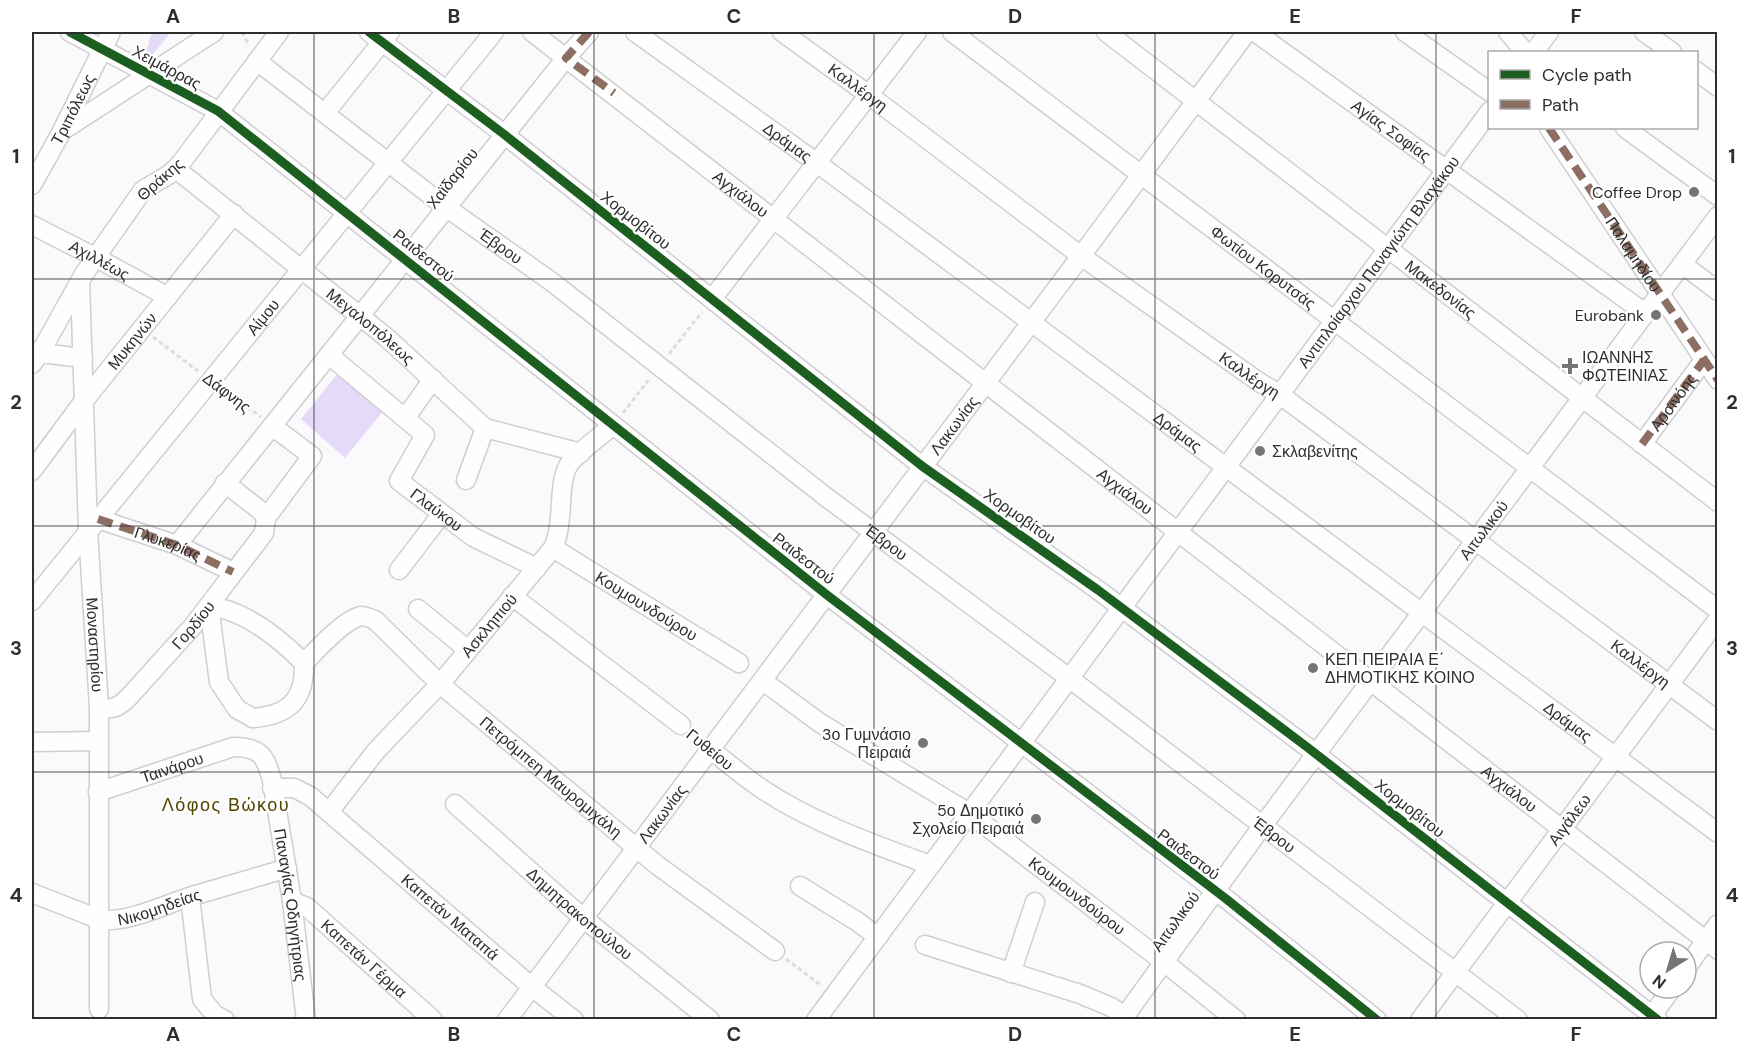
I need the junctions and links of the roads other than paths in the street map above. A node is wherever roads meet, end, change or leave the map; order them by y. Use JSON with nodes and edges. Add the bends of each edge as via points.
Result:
{"nodes":[{"id":1,"x":70,"y":32,"type":"edge"},
{"id":2,"x":111,"y":32,"type":"edge"},
{"id":3,"x":214,"y":32,"type":"edge"},
{"id":4,"x":279,"y":32,"type":"edge"},
{"id":5,"x":494,"y":32,"type":"edge"},
{"id":6,"x":532,"y":32,"type":"edge"},
{"id":7,"x":589,"y":32,"type":"edge"},
{"id":8,"x":635,"y":32,"type":"edge"},
{"id":9,"x":782,"y":32,"type":"edge"},
{"id":10,"x":917,"y":32,"type":"edge"},
{"id":11,"x":952,"y":32,"type":"edge"},
{"id":12,"x":1106,"y":32,"type":"edge"},
{"id":13,"x":1247,"y":32,"type":"edge"},
{"id":14,"x":1255,"y":32,"type":"edge"},
{"id":15,"x":1406,"y":32,"type":"edge"},
{"id":16,"x":1508,"y":32,"type":"edge"},
{"id":17,"x":1549,"y":32,"type":"edge"},
{"id":18,"x":1644,"y":32,"type":"edge"},
{"id":19,"x":380,"y":35,"type":"edge"},
{"id":20,"x":102,"y":50,"type":"junction"},
{"id":21,"x":1524,"y":51,"type":"edge"},
{"id":22,"x":1535,"y":51,"type":"edge"},
{"id":23,"x":1671,"y":51,"type":"edge"},
{"id":24,"x":566,"y":58,"type":"junction"},
{"id":25,"x":257,"y":61,"type":"junction"},
{"id":26,"x":1698,"y":72,"type":"edge"},
{"id":27,"x":148,"y":74,"type":"junction"},
{"id":28,"x":1718,"y":87,"type":"edge"},
{"id":29,"x":446,"y":91,"type":"junction"},
{"id":30,"x":1488,"y":91,"type":"edge"},
{"id":31,"x":869,"y":94,"type":"junction"},
{"id":32,"x":1196,"y":100,"type":"junction"},
{"id":33,"x":218,"y":111,"type":"junction"},
{"id":34,"x":325,"y":113,"type":"junction"},
{"id":35,"x":1488,"y":114,"type":"edge"},
{"id":36,"x":1550,"y":129,"type":"edge"},
{"id":37,"x":1626,"y":129,"type":"edge"},
{"id":38,"x":62,"y":131,"type":"junction"},
{"id":39,"x":505,"y":135,"type":"junction"},
{"id":40,"x":388,"y":162,"type":"junction"},
{"id":41,"x":817,"y":163,"type":"junction"},
{"id":42,"x":176,"y":169,"type":"junction"},
{"id":43,"x":1446,"y":170,"type":"junction"},
{"id":44,"x":1141,"y":174,"type":"junction"},
{"id":45,"x":32,"y":185,"type":"edge"},
{"id":46,"x":1718,"y":196,"type":"edge"},
{"id":47,"x":447,"y":208,"type":"junction"},
{"id":48,"x":347,"y":213,"type":"junction"},
{"id":49,"x":234,"y":214,"type":"junction"},
{"id":50,"x":1718,"y":216,"type":"edge"},
{"id":51,"x":774,"y":218,"type":"junction"},
{"id":52,"x":32,"y":225,"type":"edge"},
{"id":53,"x":1388,"y":248,"type":"junction"},
{"id":54,"x":1081,"y":256,"type":"junction"},
{"id":55,"x":95,"y":257,"type":"junction"},
{"id":56,"x":406,"y":260,"type":"junction"},
{"id":57,"x":1682,"y":264,"type":"junction"},
{"id":58,"x":302,"y":268,"type":"junction"},
{"id":59,"x":80,"y":282,"type":"junction"},
{"id":60,"x":1718,"y":291,"type":"edge"},
{"id":61,"x":1660,"y":293,"type":"junction"},
{"id":62,"x":168,"y":297,"type":"junction"},
{"id":63,"x":712,"y":299,"type":"junction"},
{"id":64,"x":1645,"y":313,"type":"junction"},
{"id":65,"x":361,"y":316,"type":"junction"},
{"id":66,"x":1334,"y":320,"type":"junction"},
{"id":67,"x":1030,"y":323,"type":"junction"},
{"id":68,"x":329,"y":356,"type":"junction"},
{"id":69,"x":34,"y":357,"type":"edge"},
{"id":70,"x":83,"y":358,"type":"junction"},
{"id":71,"x":1704,"y":360,"type":"junction"},
{"id":72,"x":433,"y":378,"type":"junction"},
{"id":73,"x":1718,"y":380,"type":"edge"},
{"id":74,"x":985,"y":383,"type":"junction"},
{"id":75,"x":1279,"y":393,"type":"junction"},
{"id":76,"x":1582,"y":398,"type":"junction"},
{"id":77,"x":83,"y":402,"type":"junction"},
{"id":78,"x":406,"y":417,"type":"junction"},
{"id":79,"x":272,"y":426,"type":"junction"},
{"id":80,"x":612,"y":426,"type":"junction"},
{"id":81,"x":485,"y":428,"type":"junction"},
{"id":82,"x":1642,"y":444,"type":"junction"},
{"id":83,"x":581,"y":453,"type":"junction"},
{"id":84,"x":922,"y":466,"type":"junction"},
{"id":85,"x":1225,"y":468,"type":"junction"},
{"id":86,"x":1530,"y":468,"type":"junction"},
{"id":87,"x":32,"y":471,"type":"edge"},
{"id":88,"x":466,"y":480,"type":"dead end"},
{"id":89,"x":225,"y":483,"type":"junction"},
{"id":90,"x":1718,"y":502,"type":"edge"},
{"id":91,"x":441,"y":515,"type":"junction"},
{"id":92,"x":266,"y":518,"type":"junction"},
{"id":93,"x":93,"y":525,"type":"junction"},
{"id":94,"x":873,"y":532,"type":"junction"},
{"id":95,"x":1177,"y":532,"type":"junction"},
{"id":96,"x":1476,"y":540,"type":"junction"},
{"id":97,"x":177,"y":545,"type":"junction"},
{"id":98,"x":553,"y":548,"type":"junction"},
{"id":99,"x":537,"y":568,"type":"junction"},
{"id":100,"x":399,"y":570,"type":"dead end"},
{"id":101,"x":233,"y":572,"type":"junction"},
{"id":102,"x":827,"y":595,"type":"junction"},
{"id":103,"x":512,"y":596,"type":"junction"},
{"id":104,"x":32,"y":601,"type":"edge"},
{"id":105,"x":209,"y":606,"type":"junction"},
{"id":106,"x":1121,"y":607,"type":"junction"},
{"id":107,"x":418,"y":609,"type":"dead end"},
{"id":108,"x":1718,"y":610,"type":"edge"},
{"id":109,"x":1421,"y":614,"type":"junction"},
{"id":110,"x":1718,"y":619,"type":"edge"},
{"id":111,"x":468,"y":650,"type":"junction"},
{"id":112,"x":303,"y":663,"type":"junction"},
{"id":113,"x":739,"y":663,"type":"dead end"},
{"id":114,"x":1069,"y":678,"type":"junction"},
{"id":115,"x":763,"y":681,"type":"junction"},
{"id":116,"x":1371,"y":681,"type":"junction"},
{"id":117,"x":440,"y":684,"type":"junction"},
{"id":118,"x":1669,"y":685,"type":"junction"},
{"id":119,"x":99,"y":708,"type":"junction"},
{"id":120,"x":253,"y":718,"type":"junction"},
{"id":121,"x":1718,"y":721,"type":"edge"},
{"id":122,"x":681,"y":725,"type":"dead end"},
{"id":123,"x":98,"y":741,"type":"junction"},
{"id":124,"x":32,"y":742,"type":"edge"},
{"id":125,"x":1020,"y":743,"type":"junction"},
{"id":126,"x":247,"y":747,"type":"junction"},
{"id":127,"x":711,"y":750,"type":"junction"},
{"id":128,"x":1316,"y":754,"type":"junction"},
{"id":129,"x":1615,"y":757,"type":"junction"},
{"id":130,"x":272,"y":788,"type":"junction"},
{"id":131,"x":98,"y":792,"type":"junction"},
{"id":132,"x":455,"y":804,"type":"dead end"},
{"id":133,"x":329,"y":812,"type":"junction"},
{"id":134,"x":969,"y":813,"type":"junction"},
{"id":135,"x":1263,"y":825,"type":"junction"},
{"id":136,"x":1562,"y":829,"type":"junction"},
{"id":137,"x":1718,"y":833,"type":"edge"},
{"id":138,"x":636,"y":848,"type":"junction"},
{"id":139,"x":930,"y":866,"type":"junction"},
{"id":140,"x":287,"y":868,"type":"junction"},
{"id":141,"x":800,"y":886,"type":"dead end"},
{"id":142,"x":1215,"y":892,"type":"junction"},
{"id":143,"x":32,"y":893,"type":"edge"},
{"id":144,"x":190,"y":897,"type":"junction"},
{"id":145,"x":292,"y":901,"type":"junction"},
{"id":146,"x":1035,"y":902,"type":"dead end"},
{"id":147,"x":1507,"y":902,"type":"junction"},
{"id":148,"x":583,"y":918,"type":"junction"},
{"id":149,"x":100,"y":920,"type":"junction"},
{"id":150,"x":1718,"y":924,"type":"edge"},
{"id":151,"x":878,"y":937,"type":"junction"},
{"id":152,"x":925,"y":945,"type":"dead end"},
{"id":153,"x":1712,"y":946,"type":"edge"},
{"id":154,"x":775,"y":951,"type":"road end"},
{"id":155,"x":1698,"y":958,"type":"edge"},
{"id":156,"x":1164,"y":962,"type":"junction"},
{"id":157,"x":1455,"y":972,"type":"junction"},
{"id":158,"x":1011,"y":973,"type":"junction"},
{"id":159,"x":532,"y":987,"type":"junction"},
{"id":160,"x":1664,"y":1000,"type":"edge"},
{"id":161,"x":99,"y":1009,"type":"dead end"},
{"id":162,"x":1123,"y":1018,"type":"edge"},
{"id":163,"x":1653,"y":1018,"type":"edge"},
{"id":164,"x":224,"y":1019,"type":"edge"},
{"id":165,"x":306,"y":1020,"type":"edge"},
{"id":166,"x":433,"y":1020,"type":"edge"},
{"id":167,"x":507,"y":1020,"type":"edge"},
{"id":168,"x":574,"y":1020,"type":"edge"},
{"id":169,"x":710,"y":1020,"type":"edge"},
{"id":170,"x":816,"y":1020,"type":"edge"},
{"id":171,"x":1236,"y":1020,"type":"edge"},
{"id":172,"x":1377,"y":1020,"type":"edge"},
{"id":173,"x":1420,"y":1020,"type":"edge"},
{"id":174,"x":1518,"y":1020,"type":"edge"}],
"edges":[{"from":1,"to":20,"type":"street","name":"Χειμάρρας"},
{"from":2,"to":20,"type":"street","name":"Τριπόλεως"},
{"from":3,"to":27,"type":"street"},
{"from":4,"to":25,"type":"street","name":"Θράκης"},
{"from":5,"to":29,"type":"street","name":"Αίμου"},
{"from":6,"to":24,"type":"street","name":"Αγχιάλου"},
{"from":7,"to":24,"type":"street","name":"Χαϊδαρίου"},
{"from":8,"to":41,"type":"street","name":"Δράμας"},
{"from":9,"to":31,"type":"street","name":"Καλλέργη"},
{"from":10,"to":31,"type":"street"},
{"from":11,"to":44,"type":"street","name":"Φωτίου Κορυτσάς"},
{"from":12,"to":32,"type":"street","name":"Μακεδονίας"},
{"from":13,"to":32,"type":"street","name":"Λακωνίας"},
{"from":14,"to":43,"type":"street","name":"Αγίας Σοφίας"},
{"from":15,"to":30,"type":"street"},
{"from":16,"to":21,"type":"street"},
{"from":17,"to":22,"type":"street"},
{"from":18,"to":23,"type":"street"},
{"from":19,"to":29,"type":"street","name":"Χορμοβίτου"},
{"from":19,"to":34,"type":"street"},
{"from":20,"to":27,"type":"street","name":"Χειμάρρας"},
{"from":20,"to":38,"type":"street","name":"Τριπόλεως"},
{"from":24,"to":39,"type":"street","name":"Χαϊδαρίου"},
{"from":24,"to":51,"type":"street","name":"Αγχιάλου"},
{"from":25,"to":33,"type":"street","name":"Θράκης"},
{"from":25,"to":34,"type":"street","name":"Έβρου"},
{"from":26,"to":28,"type":"street"},
{"from":27,"to":33,"type":"street","name":"Χειμάρρας"},
{"from":27,"to":38,"type":"street"},
{"from":29,"to":39,"type":"street","name":"Χορμοβίτου"},
{"from":29,"to":40,"type":"street","name":"Αίμου"},
{"from":31,"to":41,"type":"street"},
{"from":31,"to":54,"type":"street","name":"Καλλέργη"},
{"from":32,"to":44,"type":"street","name":"Λακωνίας"},
{"from":32,"to":53,"type":"street","name":"Μακεδονίας"},
{"from":33,"to":42,"type":"street","name":"Θράκης"},
{"from":33,"to":48,"type":"street","name":"Ραιδεστού"},
{"from":34,"to":40,"type":"street","name":"Έβρου"},
{"from":35,"to":43,"type":"street","name":"Αντιπλοίαρχου Παναγιώτη Βλαχάκου"},
{"from":36,"to":61,"type":"street","name":"Παλαμηδίου"},
{"from":37,"to":46,"type":"street"},
{"from":38,"to":45,"type":"street","name":"Τριπόλεως"},
{"from":39,"to":47,"type":"street","name":"Χαϊδαρίου"},
{"from":39,"to":63,"type":"street","name":"Χορμοβίτου"},
{"from":40,"to":47,"type":"street","name":"Έβρου"},
{"from":40,"to":48,"type":"street","name":"Αίμου"},
{"from":41,"to":51,"type":"street"},
{"from":41,"to":67,"type":"street","name":"Δράμας"},
{"from":42,"to":49,"type":"street","name":"Μεγαλοπόλεως"},
{"from":42,"to":55,"type":"street","name":"Θράκης","via":[[143,190]]},
{"from":43,"to":53,"type":"street","name":"Αντιπλοίαρχου Παναγιώτη Βλαχάκου"},
{"from":43,"to":64,"type":"street","name":"Αγίας Σοφίας"},
{"from":44,"to":54,"type":"street","name":"Λακωνίας"},
{"from":44,"to":66,"type":"street","name":"Φωτίου Κορυτσάς"},
{"from":47,"to":56,"type":"street","name":"Χαϊδαρίου"},
{"from":47,"to":94,"type":"street","name":"Έβρου","via":[[552,282]]},
{"from":48,"to":56,"type":"street","name":"Ραιδεστού"},
{"from":48,"to":58,"type":"street","name":"Αίμου"},
{"from":49,"to":58,"type":"street","name":"Μεγαλοπόλεως"},
{"from":49,"to":62,"type":"street","name":"Μυκηνών"},
{"from":50,"to":57,"type":"street","name":"Αιτωλικού"},
{"from":51,"to":63,"type":"street"},
{"from":51,"to":74,"type":"street","name":"Αγχιάλου"},
{"from":52,"to":55,"type":"street","name":"Αχιλλέως"},
{"from":53,"to":66,"type":"street","name":"Αντιπλοίαρχου Παναγιώτη Βλαχάκου"},
{"from":53,"to":76,"type":"street","name":"Μακεδονίας"},
{"from":54,"to":67,"type":"street","name":"Λακωνίας"},
{"from":54,"to":75,"type":"street","name":"Καλλέργη"},
{"from":55,"to":59,"type":"street","name":"Θράκης"},
{"from":55,"to":62,"type":"street","name":"Αχιλλέως"},
{"from":56,"to":65,"type":"street","name":"Χαϊδαρίου"},
{"from":56,"to":80,"type":"street","name":"Ραιδεστού"},
{"from":57,"to":60,"type":"street"},
{"from":57,"to":61,"type":"street","name":"Αιτωλικού"},
{"from":58,"to":65,"type":"street","name":"Μεγαλοπόλεως"},
{"from":58,"to":93,"type":"street","name":"Αίμου"},
{"from":59,"to":69,"type":"street","name":"Θράκης"},
{"from":59,"to":70,"type":"street","name":"Μοναστηρίου"},
{"from":61,"to":64,"type":"street","name":"Αιτωλικού"},
{"from":61,"to":71,"type":"street","name":"Παλαμηδίου"},
{"from":62,"to":77,"type":"street","name":"Μυκηνών"},
{"from":63,"to":84,"type":"street","name":"Χορμοβίτου"},
{"from":64,"to":76,"type":"street","name":"Αιτωλικού"},
{"from":65,"to":68,"type":"street","name":"Χαϊδαρίου"},
{"from":65,"to":72,"type":"street","name":"Μεγαλοπόλεως"},
{"from":66,"to":75,"type":"street","name":"Αντιπλοίαρχου Παναγιώτη Βλαχάκου"},
{"from":66,"to":86,"type":"street","name":"Φωτίου Κορυτσάς"},
{"from":67,"to":74,"type":"street","name":"Λακωνίας"},
{"from":67,"to":85,"type":"street","name":"Δράμας"},
{"from":68,"to":78,"type":"street","name":"Γλαύκου"},
{"from":68,"to":79,"type":"street","name":"Χαϊδαρίου"},
{"from":69,"to":70,"type":"street"},
{"from":70,"to":77,"type":"street","name":"Μοναστηρίου"},
{"from":71,"to":73,"type":"street","name":"Παλαμηδίου"},
{"from":71,"to":82,"type":"street","name":"Αρσινόης"},
{"from":72,"to":78,"type":"street"},
{"from":72,"to":81,"type":"street","name":"Μεγαλοπόλεως"},
{"from":74,"to":84,"type":"street","name":"Λακωνίας"},
{"from":74,"to":95,"type":"street","name":"Αγχιάλου"},
{"from":75,"to":85,"type":"street","name":"Αντιπλοίαρχου Παναγιώτη Βλαχάκου"},
{"from":75,"to":96,"type":"street","name":"Καλλέργη"},
{"from":76,"to":82,"type":"street","name":"Μακεδονίας"},
{"from":76,"to":86,"type":"street","name":"Αιτωλικού"},
{"from":77,"to":87,"type":"street","name":"Μυκηνών"},
{"from":77,"to":93,"type":"street","name":"Μοναστηρίου"},
{"from":78,"to":91,"type":"street","name":"Γλαύκου","via":[[425,435],[399,481]]},
{"from":79,"to":89,"type":"street","name":"Χαϊδαρίου"},
{"from":79,"to":92,"type":"street","name":"Γορδίου","via":[[312,456]]},
{"from":80,"to":83,"type":"street","name":"Ασκληπιού"},
{"from":80,"to":102,"type":"street","name":"Ραιδεστού"},
{"from":81,"to":83,"type":"street","name":"Μεγαλοπόλεως"},
{"from":81,"to":88,"type":"street"},
{"from":82,"to":90,"type":"street","name":"Μακεδονίας"},
{"from":83,"to":98,"type":"street","name":"Ασκληπιού","via":[[564,476],[559,531]]},
{"from":84,"to":94,"type":"street","name":"Λακωνίας"},
{"from":84,"to":106,"type":"street","name":"Χορμοβίτου"},
{"from":85,"to":95,"type":"street","name":"Αντιπλοίαρχου Παναγιώτη Βλαχάκου"},
{"from":85,"to":109,"type":"street","name":"Δράμας"},
{"from":86,"to":96,"type":"street","name":"Αιτωλικού"},
{"from":86,"to":108,"type":"street","name":"Φωτίου Κορυτσάς"},
{"from":89,"to":92,"type":"street"},
{"from":89,"to":97,"type":"street","name":"Χαϊδαρίου"},
{"from":91,"to":99,"type":"street","name":"Γλαύκου","via":[[473,537]]},
{"from":91,"to":100,"type":"street"},
{"from":92,"to":101,"type":"street","name":"Γορδίου","via":[[264,533]]},
{"from":93,"to":97,"type":"street","name":"Γλυκερίας"},
{"from":93,"to":104,"type":"street","name":"Αίμου"},
{"from":93,"to":119,"type":"street","name":"Μοναστηρίου"},
{"from":94,"to":102,"type":"street","name":"Λακωνίας"},
{"from":94,"to":114,"type":"street","name":"Έβρου"},
{"from":95,"to":106,"type":"street","name":"Αντιπλοίαρχου Παναγιώτη Βλαχάκου"},
{"from":95,"to":116,"type":"street","name":"Αγχιάλου"},
{"from":96,"to":109,"type":"street","name":"Αιτωλικού"},
{"from":96,"to":118,"type":"street","name":"Καλλέργη"},
{"from":97,"to":101,"type":"street","name":"Γλυκερίας"},
{"from":98,"to":99,"type":"street","name":"Ασκληπιού"},
{"from":98,"to":113,"type":"street","name":"Κουμουνδούρου"},
{"from":99,"to":103,"type":"street","name":"Ασκληπιού"},
{"from":101,"to":105,"type":"street","name":"Γορδίου"},
{"from":102,"to":115,"type":"street","name":"Λακωνίας"},
{"from":102,"to":125,"type":"street","name":"Ραιδεστού"},
{"from":103,"to":111,"type":"street","name":"Ασκληπιού"},
{"from":103,"to":122,"type":"street","name":"Γυθείου"},
{"from":105,"to":112,"type":"street","via":[[239,613]]},
{"from":105,"to":119,"type":"street","name":"Γορδίου","via":[[128,698],[108,710]]},
{"from":105,"to":120,"type":"street","via":[[219,682],[237,708]]},
{"from":106,"to":114,"type":"street","name":"Αντιπλοίαρχου Παναγιώτη Βλαχάκου"},
{"from":106,"to":128,"type":"street","name":"Χορμοβίτου"},
{"from":107,"to":111,"type":"street"},
{"from":109,"to":116,"type":"street","name":"Αιτωλικού"},
{"from":109,"to":129,"type":"street","name":"Δράμας"},
{"from":110,"to":118,"type":"street","name":"Αιγάλεω"},
{"from":111,"to":117,"type":"street","name":"Ασκληπιού"},
{"from":112,"to":117,"type":"street","name":"Πετρόμπεη Μαυρομιχάλη","via":[[353,619],[363,616],[375,620]]},
{"from":112,"to":120,"type":"street","via":[[301,692],[293,701],[283,711]]},
{"from":114,"to":125,"type":"street","name":"Αντιπλοίαρχου Παναγιώτη Βλαχάκου"},
{"from":114,"to":135,"type":"street","name":"Έβρου"},
{"from":115,"to":127,"type":"street","name":"Λακωνίας"},
{"from":115,"to":134,"type":"street","name":"Κουμουνδούρου","via":[[820,723]]},
{"from":116,"to":128,"type":"street","name":"Αιτωλικού"},
{"from":116,"to":136,"type":"street","name":"Αγχιάλου"},
{"from":117,"to":133,"type":"street","name":"Ασκληπιού","via":[[376,751]]},
{"from":117,"to":138,"type":"street","name":"Πετρόμπεη Μαυρομιχάλη"},
{"from":118,"to":121,"type":"street","name":"Καλλέργη"},
{"from":118,"to":129,"type":"street","name":"Αιγάλεω"},
{"from":119,"to":123,"type":"street","name":"Μοναστηρίου"},
{"from":120,"to":126,"type":"street"},
{"from":123,"to":124,"type":"street"},
{"from":123,"to":131,"type":"street","name":"Μοναστηρίου"},
{"from":125,"to":134,"type":"street","name":"Αντιπλοίαρχου Παναγιώτη Βλαχάκου"},
{"from":125,"to":142,"type":"street","name":"Ραιδεστού"},
{"from":126,"to":130,"type":"street","name":"Παναγίας Οδηγήτριας","via":[[262,756]]},
{"from":126,"to":131,"type":"street","name":"Ταινάρου","via":[[232,747]]},
{"from":127,"to":138,"type":"street","name":"Λακωνίας"},
{"from":127,"to":139,"type":"street","name":"Γυθείου","via":[[762,789],[805,814]]},
{"from":128,"to":135,"type":"street","name":"Αιτωλικού"},
{"from":128,"to":147,"type":"street","name":"Χορμοβίτου"},
{"from":129,"to":136,"type":"street","name":"Αιγάλεω"},
{"from":129,"to":137,"type":"street","name":"Δράμας"},
{"from":130,"to":133,"type":"street","name":"Καπετάν Ματαπά","via":[[287,786],[301,790]]},
{"from":130,"to":140,"type":"street","name":"Παναγίας Οδηγήτριας"},
{"from":131,"to":149,"type":"street","name":"Μοναστηρίου"},
{"from":132,"to":148,"type":"street","name":"Δημητρακοπούλου"},
{"from":133,"to":159,"type":"street","name":"Καπετάν Ματαπά"},
{"from":134,"to":139,"type":"street","name":"Αντιπλοίαρχου Παναγιώτη Βλαχάκου"},
{"from":134,"to":156,"type":"street","name":"Κουμουνδούρου"},
{"from":135,"to":142,"type":"street","name":"Αιτωλικού"},
{"from":135,"to":157,"type":"street","name":"Έβρου"},
{"from":136,"to":147,"type":"street","name":"Αιγάλεω"},
{"from":136,"to":153,"type":"street","name":"Αγχιάλου"},
{"from":138,"to":148,"type":"street","name":"Λακωνίας"},
{"from":138,"to":154,"type":"street","name":"Πετρόμπεη Μαυρομιχάλη"},
{"from":139,"to":151,"type":"street","name":"Αντιπλοίαρχου Παναγιώτη Βλαχάκου"},
{"from":140,"to":144,"type":"street","name":"Νικομηδείας"},
{"from":140,"to":145,"type":"street","name":"Παναγίας Οδηγήτριας"},
{"from":141,"to":151,"type":"street"},
{"from":142,"to":156,"type":"street","name":"Αιτωλικού"},
{"from":142,"to":172,"type":"street","name":"Ραιδεστού"},
{"from":143,"to":149,"type":"street","name":"Νικομηδείας"},
{"from":144,"to":149,"type":"street","name":"Νικομηδείας","via":[[124,919]]},
{"from":144,"to":164,"type":"street","via":[[202,999]]},
{"from":145,"to":165,"type":"street","name":"Παναγίας Οδηγήτριας"},
{"from":145,"to":166,"type":"street","name":"Καπετάν Γέρμα","via":[[307,908]]},
{"from":146,"to":158,"type":"street"},
{"from":147,"to":157,"type":"street","name":"Αιγάλεω"},
{"from":147,"to":163,"type":"street","name":"Χορμοβίτου"},
{"from":148,"to":159,"type":"street","name":"Λακωνίας"},
{"from":148,"to":169,"type":"street","name":"Δημητρακοπούλου"},
{"from":149,"to":161,"type":"street","name":"Μοναστηρίου"},
{"from":150,"to":153,"type":"street"},
{"from":151,"to":170,"type":"street","name":"Αντιπλοίαρχου Παναγιώτη Βλαχάκου"},
{"from":152,"to":158,"type":"street"},
{"from":153,"to":155,"type":"street"},
{"from":156,"to":162,"type":"street","name":"Αιτωλικού"},
{"from":156,"to":171,"type":"street","name":"Κουμουνδούρου"},
{"from":157,"to":173,"type":"street","name":"Αιγάλεω"},
{"from":157,"to":174,"type":"street","name":"Έβρου"},
{"from":158,"to":162,"type":"street","via":[[1098,1001]]},
{"from":159,"to":167,"type":"street","name":"Λακωνίας"},
{"from":159,"to":168,"type":"street","name":"Καπετάν Ματαπά"},
{"from":160,"to":163,"type":"street"}]}
